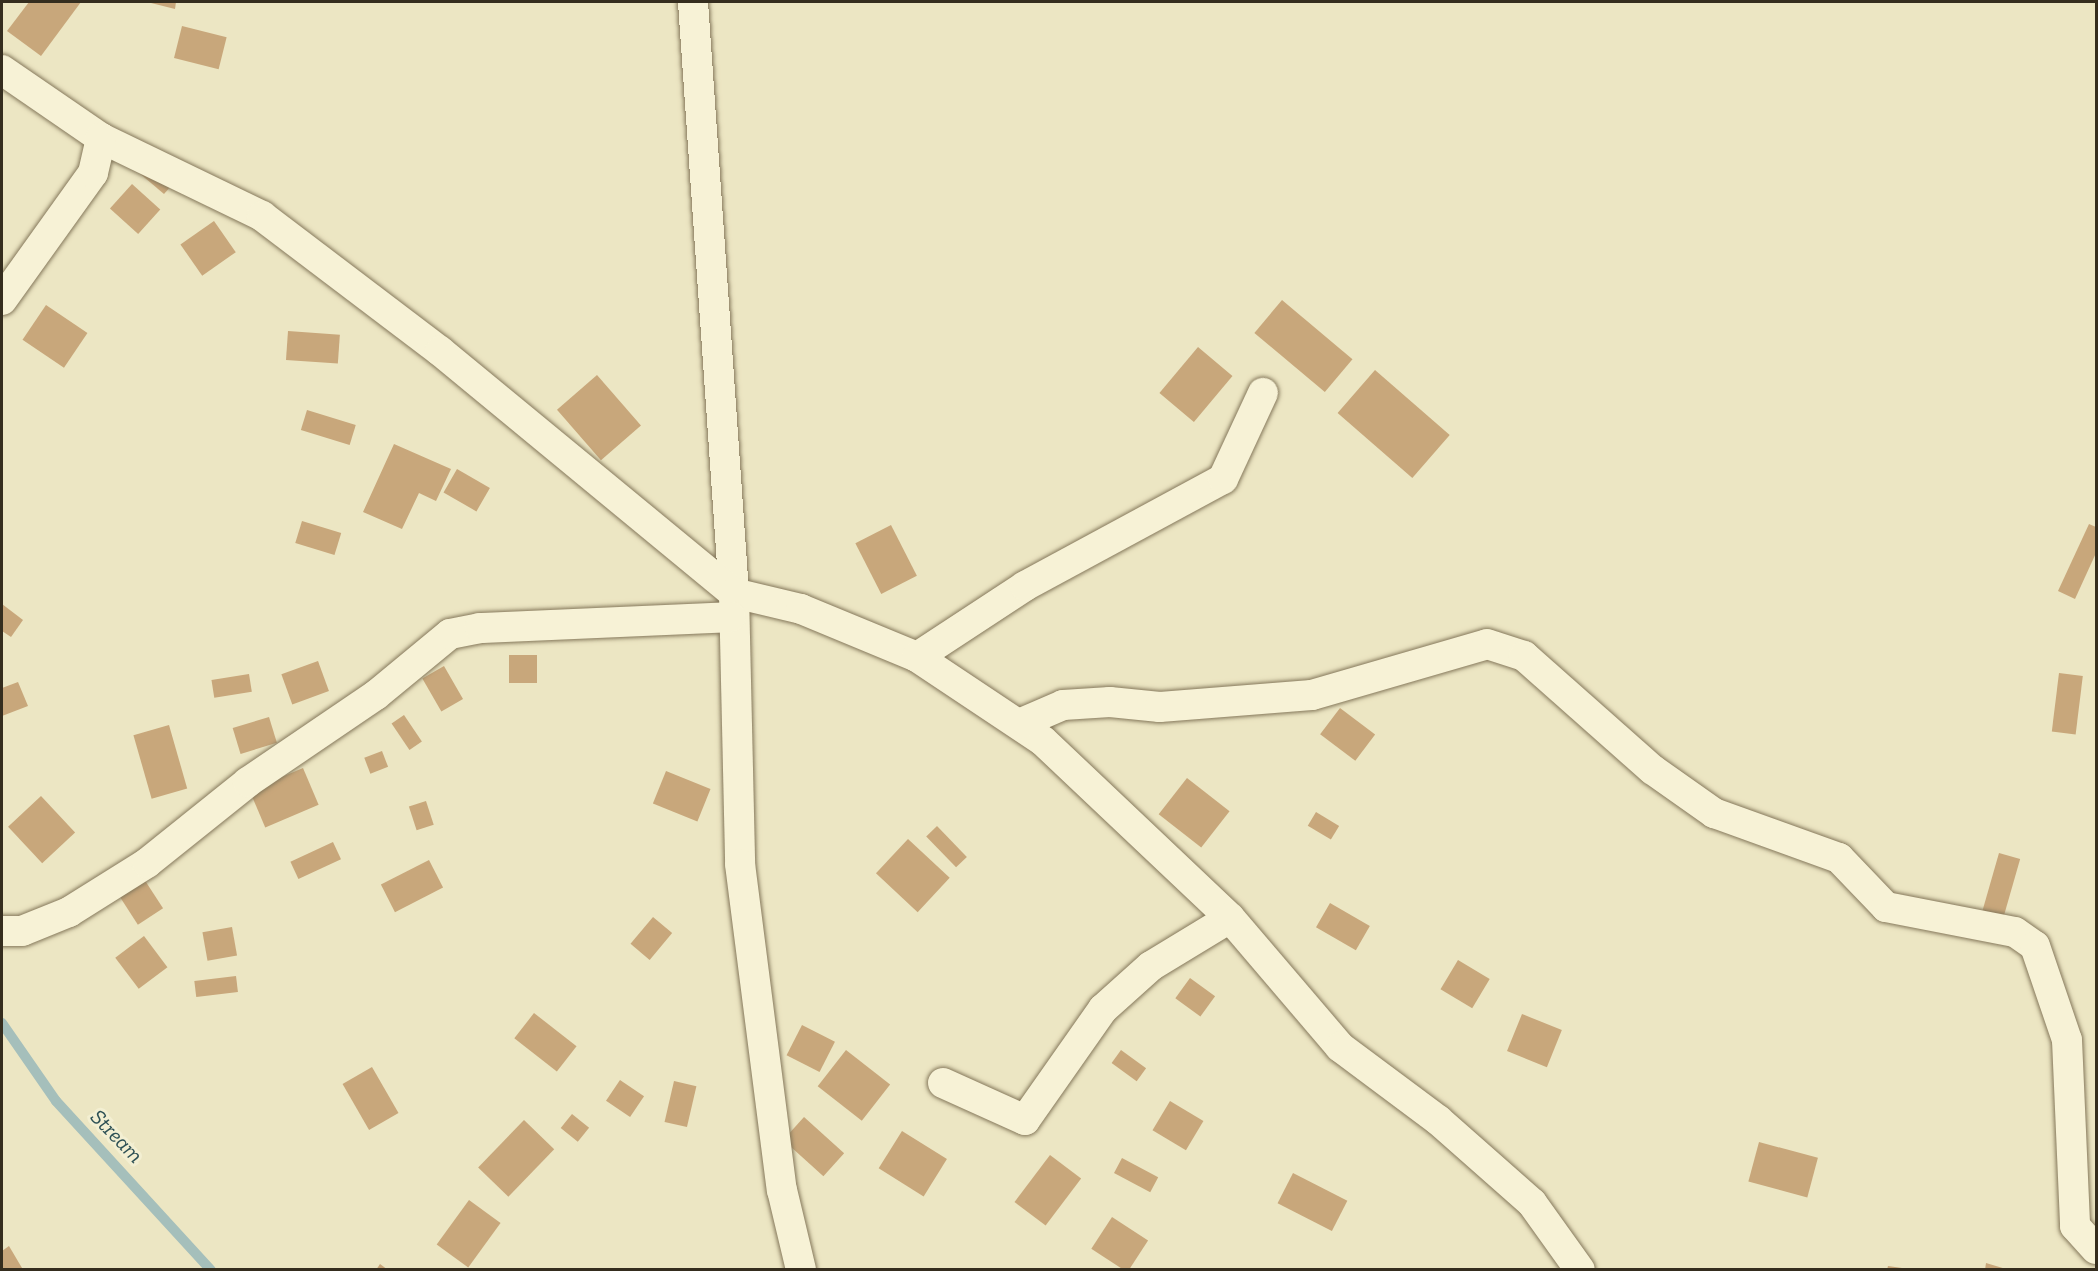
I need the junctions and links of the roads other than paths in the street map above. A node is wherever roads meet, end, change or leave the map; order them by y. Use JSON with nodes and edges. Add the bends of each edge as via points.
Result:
{"nodes":[{"id":1,"x":693,"y":2,"type":"edge"},
{"id":2,"x":2,"y":70,"type":"edge"},
{"id":3,"x":101,"y":138,"type":"junction"},
{"id":4,"x":2,"y":300,"type":"edge"},
{"id":5,"x":1263,"y":393,"type":"dead end"},
{"id":6,"x":732,"y":605,"type":"junction"},
{"id":7,"x":917,"y":657,"type":"junction"},
{"id":8,"x":1019,"y":724,"type":"junction"},
{"id":9,"x":1230,"y":918,"type":"junction"},
{"id":10,"x":2,"y":931,"type":"edge"},
{"id":11,"x":943,"y":1083,"type":"dead end"},
{"id":12,"x":2097,"y":1249,"type":"edge"},
{"id":13,"x":801,"y":1269,"type":"edge"},
{"id":14,"x":1580,"y":1269,"type":"edge"}],
"edges":[{"from":1,"to":6,"type":"street"},
{"from":2,"to":3,"type":"street"},
{"from":3,"to":4,"type":"street","via":[[93,173]]},
{"from":3,"to":6,"type":"street","via":[[262,216],[440,351]]},
{"from":5,"to":7,"type":"street","via":[[1223,479],[1025,586]]},
{"from":6,"to":7,"type":"street","via":[[801,609]]},
{"from":6,"to":10,"type":"street","via":[[450,634],[376,695],[248,782],[147,863],[69,912],[22,931]]},
{"from":6,"to":13,"type":"street","via":[[740,864],[751,985],[782,1190]]},
{"from":7,"to":8,"type":"street"},
{"from":8,"to":9,"type":"street"},
{"from":8,"to":12,"type":"street","via":[[1063,705],[1110,702],[1160,708],[1312,695],[1486,644],[1524,656],[1653,770],[1714,813],[1839,858],[1886,907],[2015,932],[2035,946],[2067,1040],[2075,1226]]},
{"from":9,"to":11,"type":"street","via":[[1151,966],[1103,1009],[1025,1120]]},
{"from":9,"to":14,"type":"street","via":[[1340,1047],[1438,1120],[1532,1203]]}]}
